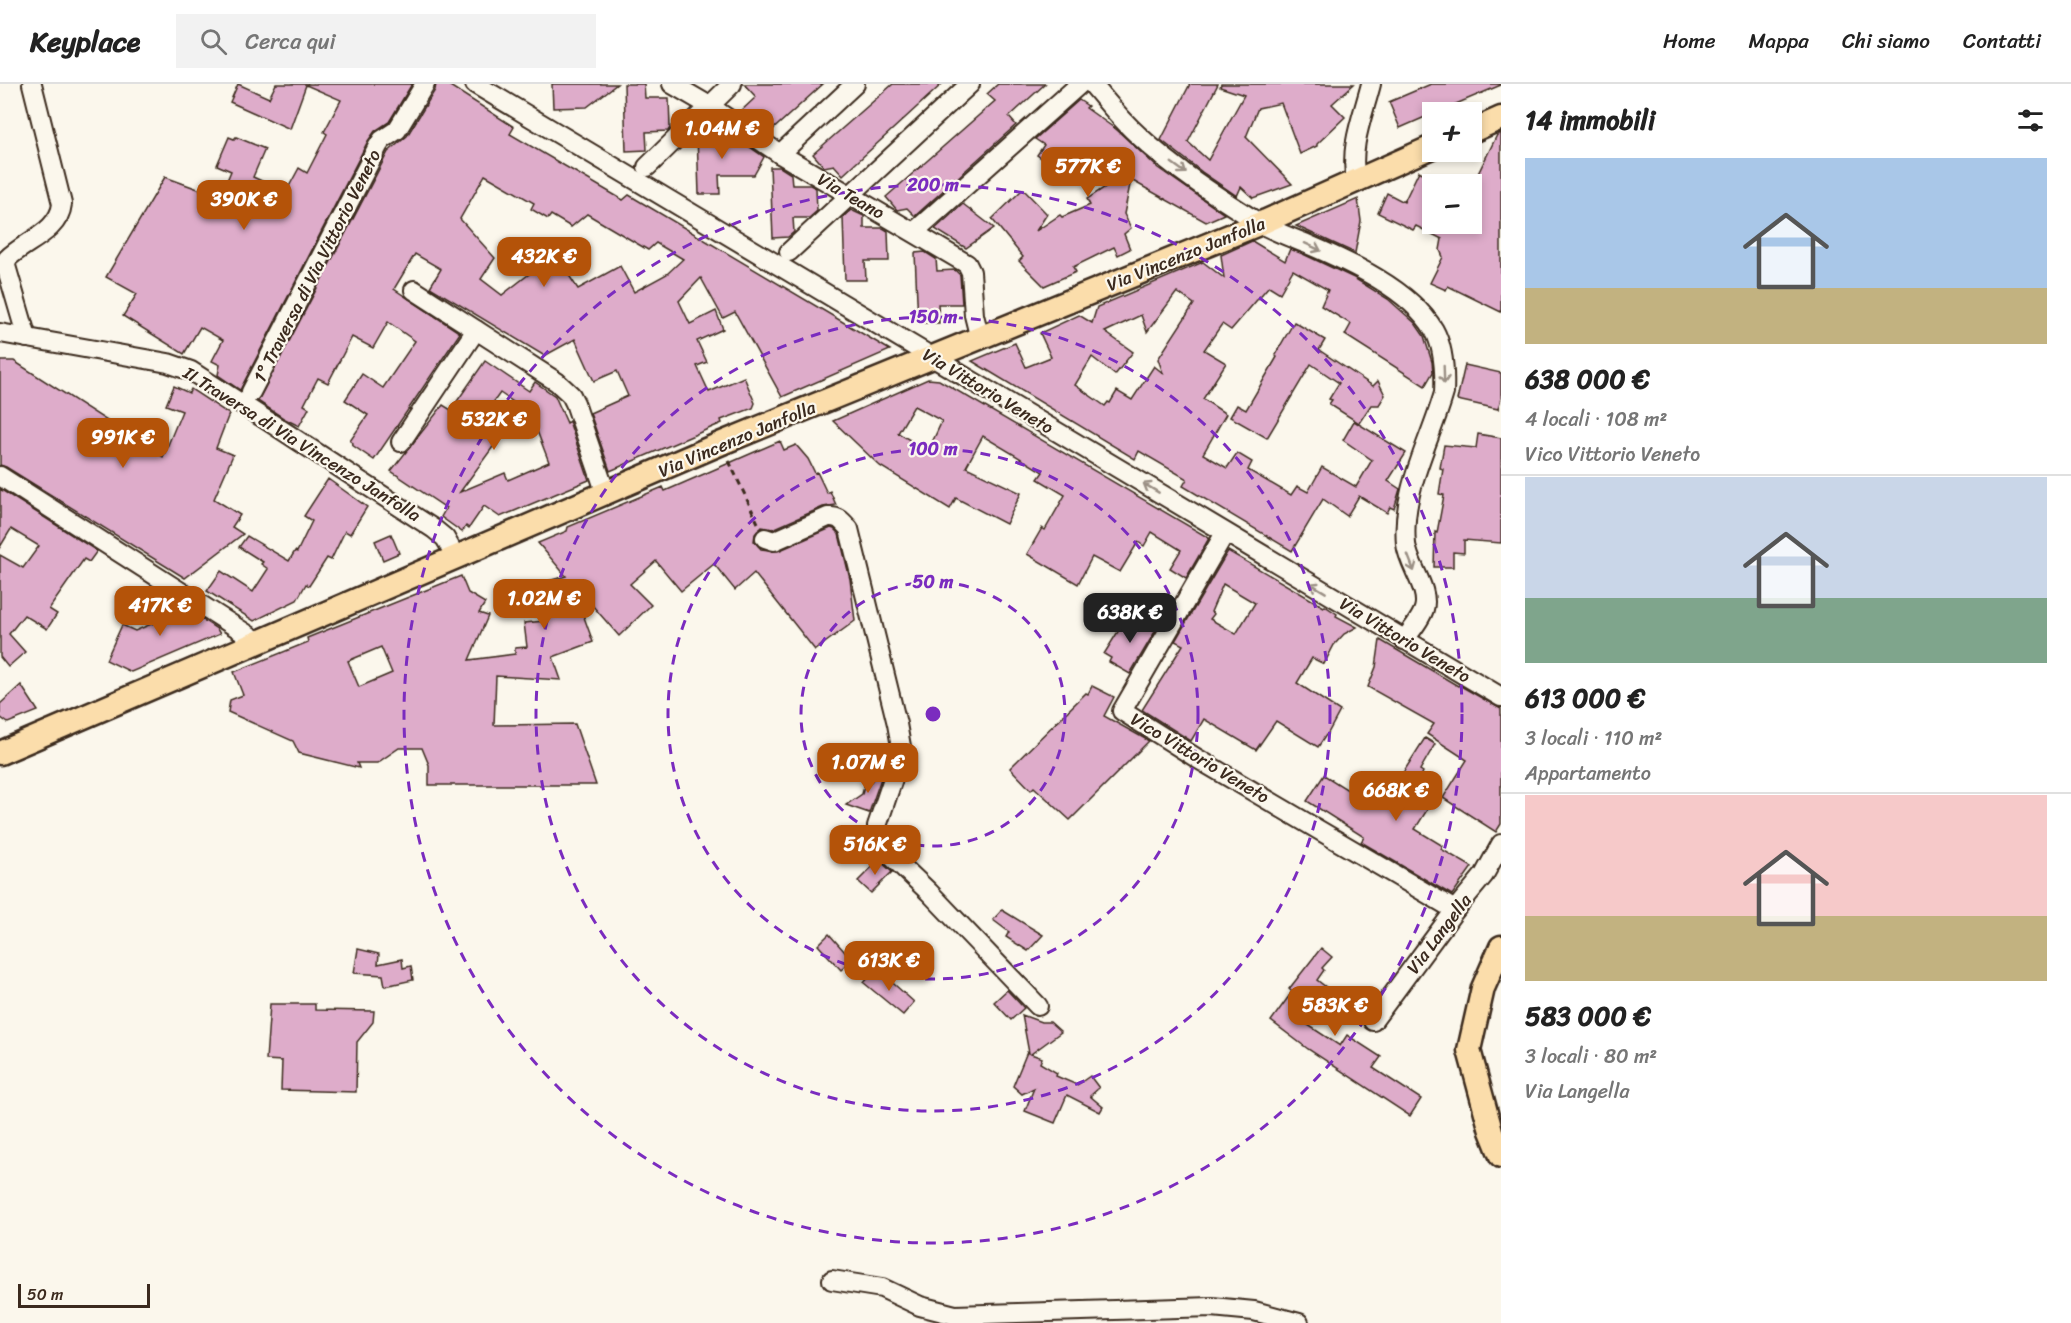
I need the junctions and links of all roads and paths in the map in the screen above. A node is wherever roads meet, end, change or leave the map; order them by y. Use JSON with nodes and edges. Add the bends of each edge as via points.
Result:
{"nodes":[{"id":1,"x":32,"y":84,"type":"edge"},
{"id":2,"x":425,"y":84,"type":"edge"},
{"id":3,"x":476,"y":84,"type":"edge"},
{"id":4,"x":672,"y":84,"type":"edge"},
{"id":5,"x":732,"y":84,"type":"edge"},
{"id":6,"x":855,"y":84,"type":"edge"},
{"id":7,"x":970,"y":84,"type":"edge"},
{"id":8,"x":1080,"y":84,"type":"edge"},
{"id":9,"x":1092,"y":84,"type":"edge"},
{"id":10,"x":1388,"y":84,"type":"edge"},
{"id":11,"x":1370,"y":88,"type":"edge"},
{"id":12,"x":708,"y":105,"type":"junction"},
{"id":13,"x":1501,"y":118,"type":"edge"},
{"id":14,"x":1482,"y":126,"type":"edge"},
{"id":15,"x":1422,"y":151,"type":"edge"},
{"id":16,"x":780,"y":154,"type":"junction"},
{"id":17,"x":647,"y":167,"type":"dead end"},
{"id":18,"x":1356,"y":180,"type":"junction"},
{"id":19,"x":850,"y":195,"type":"junction"},
{"id":20,"x":1260,"y":224,"type":"junction"},
{"id":21,"x":914,"y":232,"type":"junction"},
{"id":22,"x":789,"y":252,"type":"dead end"},
{"id":23,"x":414,"y":290,"type":"dead end"},
{"id":24,"x":476,"y":330,"type":"junction"},
{"id":25,"x":0,"y":333,"type":"edge"},
{"id":26,"x":27,"y":338,"type":"junction"},
{"id":27,"x":980,"y":339,"type":"junction"},
{"id":28,"x":933,"y":358,"type":"junction"},
{"id":29,"x":251,"y":392,"type":"dead end"},
{"id":30,"x":401,"y":442,"type":"dead end"},
{"id":31,"x":722,"y":443,"type":"junction"},
{"id":32,"x":0,"y":476,"type":"edge"},
{"id":33,"x":606,"y":494,"type":"junction"},
{"id":34,"x":1225,"y":533,"type":"junction"},
{"id":35,"x":765,"y":538,"type":"joint"},
{"id":36,"x":456,"y":556,"type":"junction"},
{"id":37,"x":1404,"y":640,"type":"junction"},
{"id":38,"x":259,"y":642,"type":"junction"},
{"id":39,"x":1501,"y":697,"type":"edge"},
{"id":40,"x":43,"y":734,"type":"junction"},
{"id":41,"x":0,"y":741,"type":"edge"},
{"id":42,"x":0,"y":753,"type":"edge"},
{"id":43,"x":1501,"y":844,"type":"edge"},
{"id":44,"x":1455,"y":910,"type":"junction"},
{"id":45,"x":1501,"y":947,"type":"edge"},
{"id":46,"x":1038,"y":1006,"type":"dead end"},
{"id":47,"x":1373,"y":1021,"type":"dead end"},
{"id":48,"x":1501,"y":1156,"type":"edge"},
{"id":49,"x":832,"y":1280,"type":"dead end"},
{"id":50,"x":1299,"y":1323,"type":"edge"}],
"edges":[{"from":1,"to":26,"type":"street","via":[[62,204],[57,220],[6,262]]},
{"from":2,"to":29,"type":"street","name":"1° Traversa di Via Vittorio Veneto","via":[[397,130],[378,146]]},
{"from":3,"to":28,"type":"street","name":"Via Vittorio Veneto"},
{"from":4,"to":12,"type":"street","name":"Via Teano"},
{"from":5,"to":12,"type":"street"},
{"from":6,"to":16,"type":"street"},
{"from":7,"to":19,"type":"street"},
{"from":8,"to":21,"type":"street"},
{"from":9,"to":20,"type":"street","one_way":true,"via":[[1121,120],[1155,150]]},
{"from":10,"to":11,"type":"street"},
{"from":11,"to":18,"type":"street","via":[[1355,145]]},
{"from":12,"to":16,"type":"street","name":"Via Teano"},
{"from":12,"to":17,"type":"street"},
{"from":13,"to":14,"type":"main road"},
{"from":15,"to":18,"type":"main road","name":"Via Vincenzo Janfolla"},
{"from":16,"to":19,"type":"street","name":"Via Teano"},
{"from":18,"to":20,"type":"main road","name":"Via Vincenzo Janfolla"},
{"from":19,"to":21,"type":"street","name":"Via Teano"},
{"from":19,"to":22,"type":"street"},
{"from":20,"to":27,"type":"main road","name":"Via Vincenzo Janfolla"},
{"from":20,"to":37,"type":"street","one_way":true,"via":[[1382,282],[1401,295],[1435,332],[1442,353],[1444,393],[1406,509],[1409,560],[1426,596],[1424,610]]},
{"from":21,"to":27,"type":"street","name":"Via Teano","via":[[969,266]]},
{"from":23,"to":24,"type":"street"},
{"from":24,"to":30,"type":"street"},
{"from":24,"to":33,"type":"street","via":[[571,395]]},
{"from":25,"to":26,"type":"street","name":"II Traversa di Via Vincenzo Janfolla"},
{"from":26,"to":36,"type":"street","name":"II Traversa di Via Vincenzo Janfolla","via":[[168,363],[191,371],[435,529]]},
{"from":27,"to":28,"type":"main road","name":"Via Vincenzo Janfolla"},
{"from":28,"to":31,"type":"main road","name":"Via Vincenzo Janfolla"},
{"from":34,"to":28,"type":"street","name":"Via Vittorio Veneto","one_way":true},
{"from":31,"to":33,"type":"main road","name":"Via Vincenzo Janfolla"},
{"from":31,"to":35,"type":"path"},
{"from":32,"to":38,"type":"street"},
{"from":33,"to":36,"type":"main road","name":"Via Vincenzo Janfolla"},
{"from":37,"to":34,"type":"street","name":"Via Vittorio Veneto","one_way":true},
{"from":34,"to":44,"type":"street","name":"Vico Vittorio Veneto","via":[[1122,711]]},
{"from":35,"to":46,"type":"street","via":[[774,541],[834,516],[849,529],[902,752],[877,826],[885,850]]},
{"from":36,"to":38,"type":"main road","name":"Via Vincenzo Janfolla"},
{"from":37,"to":39,"type":"street","name":"Via Vittorio Veneto"},
{"from":38,"to":40,"type":"main road","name":"Via Vincenzo Janfolla"},
{"from":40,"to":41,"type":"main road","name":"Via Vincenzo Janfolla"},
{"from":40,"to":42,"type":"main road","name":"Via Vincenzo Janfolla"},
{"from":43,"to":44,"type":"street","name":"Via Langella","via":[[1484,875]]},
{"from":44,"to":47,"type":"street","name":"Via Langella"},
{"from":45,"to":48,"type":"main road","via":[[1483,988],[1469,1050]]},
{"from":49,"to":50,"type":"street","via":[[882,1288],[920,1306],[955,1315],[1212,1307],[1254,1311]]}]}
